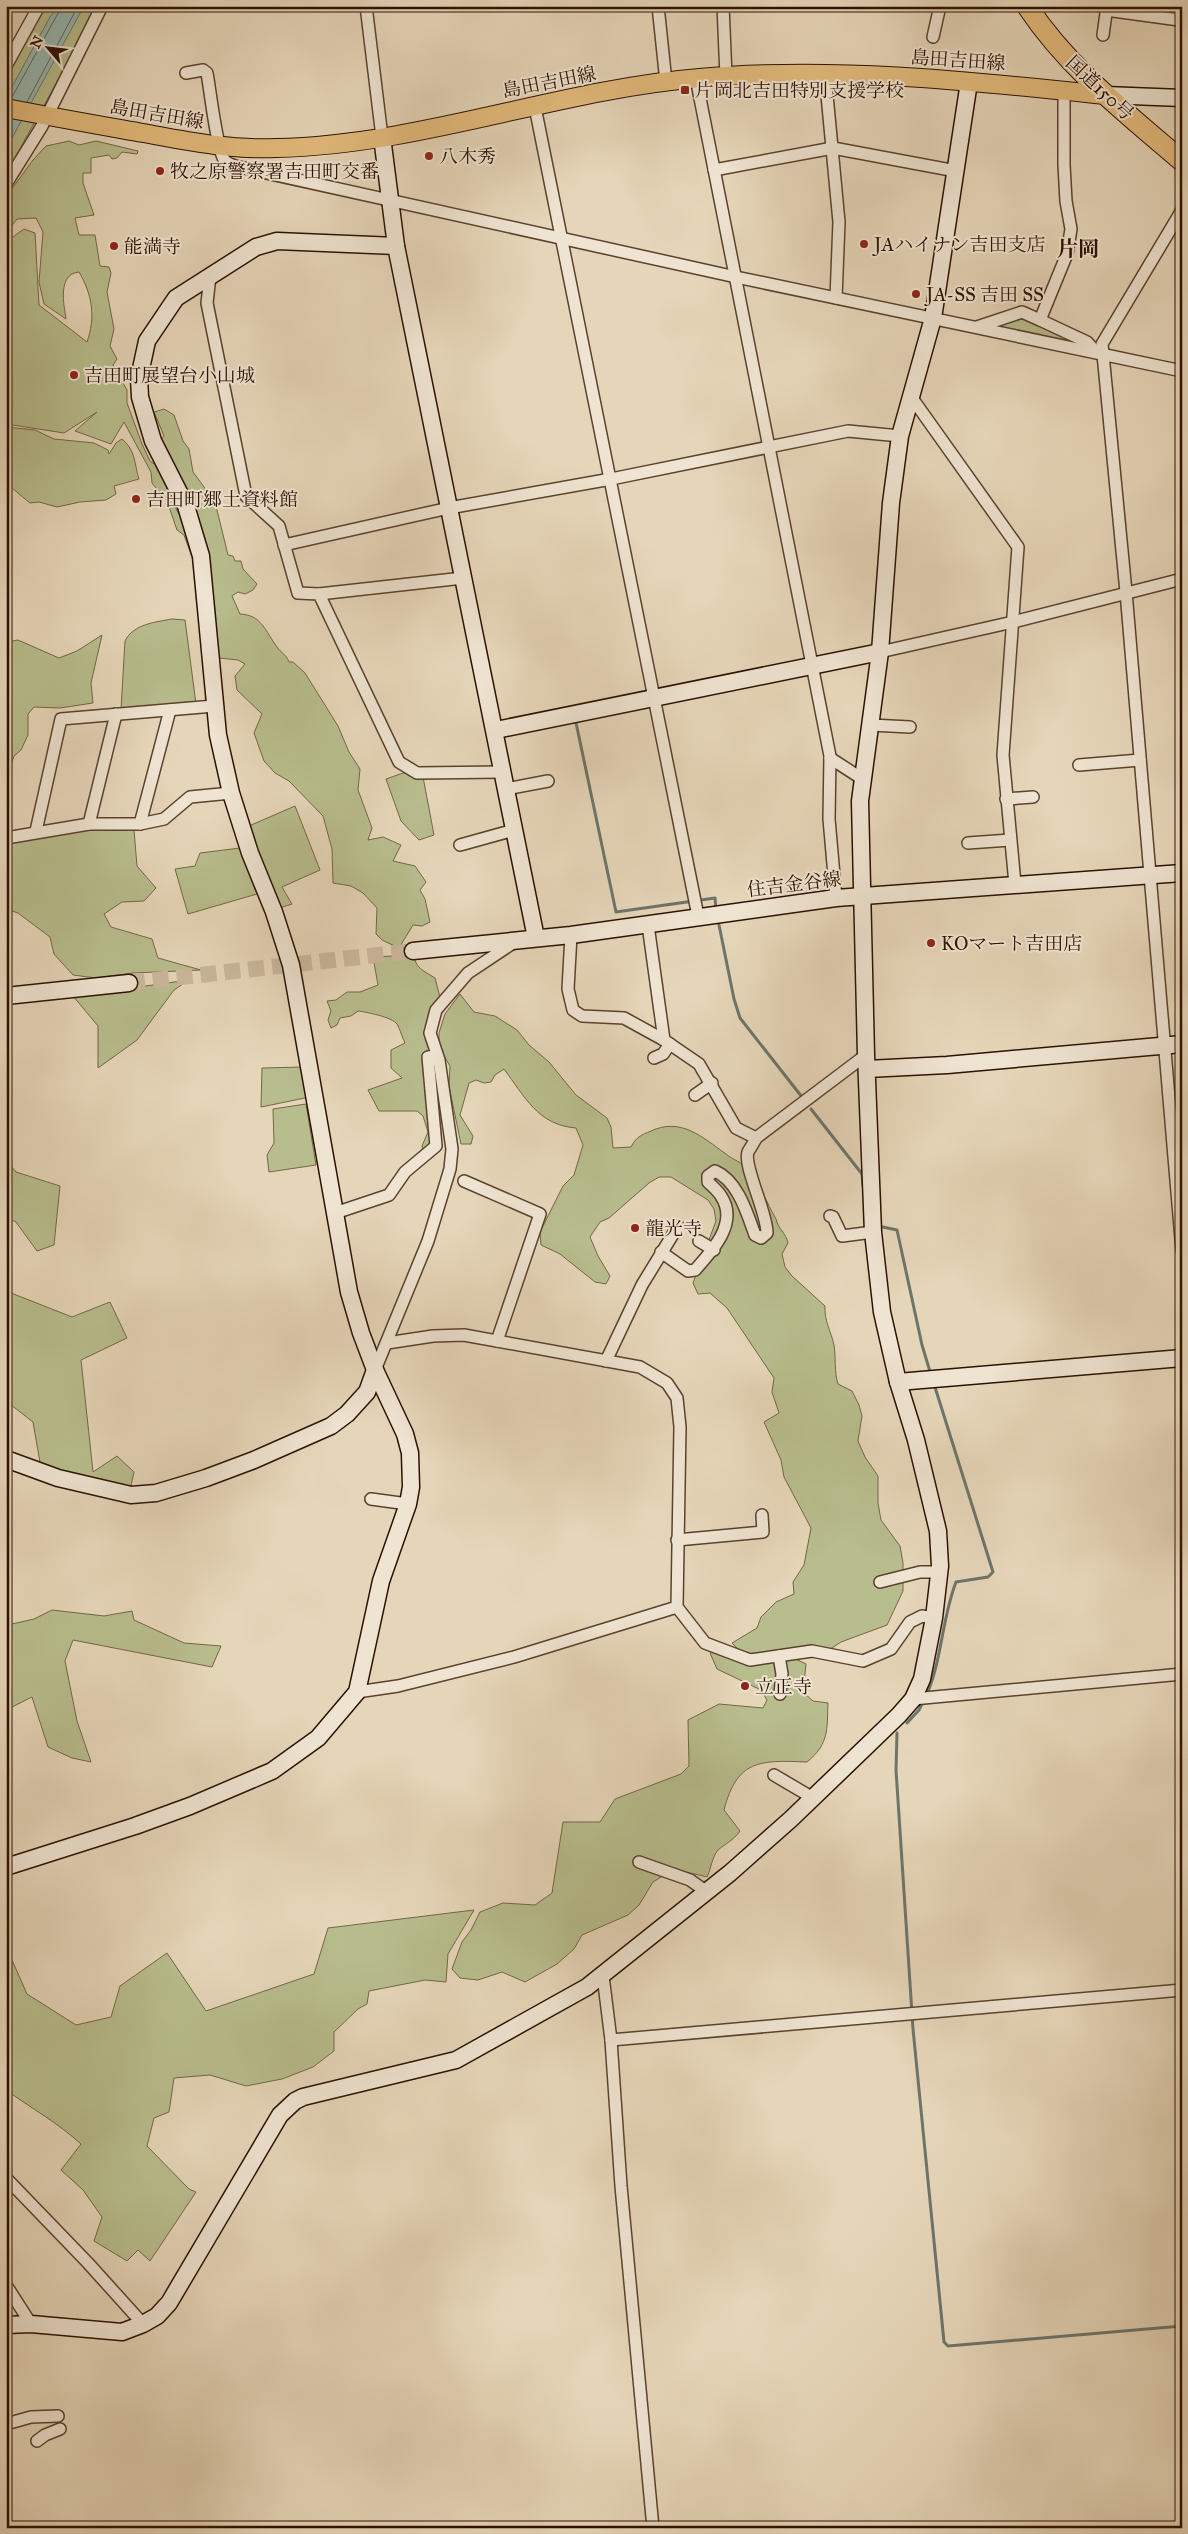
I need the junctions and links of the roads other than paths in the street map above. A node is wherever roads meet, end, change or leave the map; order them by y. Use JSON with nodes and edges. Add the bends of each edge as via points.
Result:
{"nodes":[{"id":1,"x":39,"y":6,"type":"edge"},
{"id":2,"x":102,"y":6,"type":"edge"},
{"id":3,"x":366,"y":6,"type":"edge"},
{"id":4,"x":658,"y":6,"type":"edge"},
{"id":5,"x":722,"y":6,"type":"edge"},
{"id":6,"x":940,"y":6,"type":"edge"},
{"id":7,"x":1027,"y":6,"type":"edge"},
{"id":8,"x":1181,"y":6,"type":"edge"},
{"id":9,"x":1106,"y":8,"type":"edge"},
{"id":10,"x":1103,"y":35,"type":"dead end"},
{"id":11,"x":933,"y":37,"type":"dead end"},
{"id":12,"x":6,"y":66,"type":"edge"},
{"id":13,"x":186,"y":73,"type":"dead end"},
{"id":14,"x":825,"y":74,"type":"junction"},
{"id":15,"x":726,"y":76,"type":"junction"},
{"id":16,"x":696,"y":78,"type":"junction"},
{"id":17,"x":666,"y":82,"type":"junction"},
{"id":18,"x":969,"y":82,"type":"junction"},
{"id":19,"x":1064,"y":91,"type":"junction"},
{"id":20,"x":1105,"y":95,"type":"junction"},
{"id":21,"x":1182,"y":98,"type":"edge"},
{"id":22,"x":535,"y":107,"type":"junction"},
{"id":23,"x":6,"y":108,"type":"edge"},
{"id":24,"x":47,"y":116,"type":"junction"},
{"id":25,"x":382,"y":138,"type":"junction"},
{"id":26,"x":217,"y":146,"type":"junction"},
{"id":27,"x":833,"y":148,"type":"junction"},
{"id":28,"x":1182,"y":161,"type":"edge"},
{"id":29,"x":714,"y":170,"type":"junction"},
{"id":30,"x":956,"y":172,"type":"junction"},
{"id":31,"x":6,"y":184,"type":"edge"},
{"id":32,"x":390,"y":202,"type":"junction"},
{"id":33,"x":1182,"y":210,"type":"edge"},
{"id":34,"x":562,"y":239,"type":"junction"},
{"id":35,"x":396,"y":246,"type":"junction"},
{"id":36,"x":210,"y":276,"type":"junction"},
{"id":37,"x":736,"y":277,"type":"junction"},
{"id":38,"x":836,"y":298,"type":"junction"},
{"id":39,"x":933,"y":318,"type":"junction"},
{"id":40,"x":1040,"y":320,"type":"junction"},
{"id":41,"x":975,"y":328,"type":"junction"},
{"id":42,"x":1099,"y":353,"type":"junction"},
{"id":43,"x":1181,"y":371,"type":"edge"},
{"id":44,"x":912,"y":398,"type":"junction"},
{"id":45,"x":900,"y":436,"type":"junction"},
{"id":46,"x":768,"y":447,"type":"junction"},
{"id":47,"x":611,"y":479,"type":"junction"},
{"id":48,"x":449,"y":508,"type":"junction"},
{"id":49,"x":284,"y":545,"type":"junction"},
{"id":50,"x":463,"y":578,"type":"junction"},
{"id":51,"x":1182,"y":579,"type":"edge"},
{"id":52,"x":1126,"y":592,"type":"junction"},
{"id":53,"x":320,"y":594,"type":"junction"},
{"id":54,"x":1013,"y":622,"type":"junction"},
{"id":55,"x":880,"y":652,"type":"junction"},
{"id":56,"x":812,"y":666,"type":"junction"},
{"id":57,"x":654,"y":697,"type":"junction"},
{"id":58,"x":214,"y":706,"type":"junction"},
{"id":59,"x":170,"y":710,"type":"junction"},
{"id":60,"x":116,"y":714,"type":"junction"},
{"id":61,"x":871,"y":724,"type":"junction"},
{"id":62,"x":910,"y":727,"type":"dead end"},
{"id":63,"x":496,"y":730,"type":"junction"},
{"id":64,"x":830,"y":758,"type":"junction"},
{"id":65,"x":1140,"y":760,"type":"junction"},
{"id":66,"x":1079,"y":765,"type":"dead end"},
{"id":67,"x":502,"y":772,"type":"junction"},
{"id":68,"x":864,"y":780,"type":"junction"},
{"id":69,"x":548,"y":781,"type":"dead end"},
{"id":70,"x":506,"y":789,"type":"junction"},
{"id":71,"x":231,"y":793,"type":"junction"},
{"id":72,"x":1033,"y":797,"type":"dead end"},
{"id":73,"x":1006,"y":799,"type":"junction"},
{"id":74,"x":89,"y":824,"type":"junction"},
{"id":75,"x":140,"y":824,"type":"junction"},
{"id":76,"x":514,"y":830,"type":"junction"},
{"id":77,"x":36,"y":831,"type":"junction"},
{"id":78,"x":6,"y":838,"type":"edge"},
{"id":79,"x":1010,"y":840,"type":"junction"},
{"id":80,"x":968,"y":843,"type":"dead end"},
{"id":81,"x":460,"y":845,"type":"dead end"},
{"id":82,"x":1182,"y":872,"type":"edge"},
{"id":83,"x":1149,"y":875,"type":"junction"},
{"id":84,"x":1014,"y":884,"type":"junction"},
{"id":85,"x":864,"y":895,"type":"junction"},
{"id":86,"x":836,"y":898,"type":"junction"},
{"id":87,"x":705,"y":910,"type":"junction"},
{"id":88,"x":648,"y":925,"type":"junction"},
{"id":89,"x":572,"y":935,"type":"junction"},
{"id":90,"x":536,"y":938,"type":"junction"},
{"id":91,"x":518,"y":940,"type":"junction"},
{"id":92,"x":413,"y":951,"type":"tunnel mouth"},
{"id":93,"x":130,"y":982,"type":"tunnel mouth"},
{"id":94,"x":6,"y":996,"type":"edge"},
{"id":95,"x":667,"y":1042,"type":"junction"},
{"id":96,"x":1182,"y":1044,"type":"edge"},
{"id":97,"x":1164,"y":1045,"type":"junction"},
{"id":98,"x":437,"y":1055,"type":"junction"},
{"id":99,"x":654,"y":1058,"type":"dead end"},
{"id":100,"x":866,"y":1062,"type":"junction"},
{"id":101,"x":712,"y":1083,"type":"junction"},
{"id":102,"x":695,"y":1095,"type":"dead end"},
{"id":103,"x":756,"y":1138,"type":"junction"},
{"id":104,"x":464,"y":1181,"type":"dead end"},
{"id":105,"x":335,"y":1213,"type":"junction"},
{"id":106,"x":830,"y":1216,"type":"dead end"},
{"id":107,"x":678,"y":1226,"type":"dead end"},
{"id":108,"x":873,"y":1228,"type":"junction"},
{"id":109,"x":699,"y":1241,"type":"dead end"},
{"id":110,"x":714,"y":1250,"type":"junction"},
{"id":111,"x":1182,"y":1251,"type":"edge"},
{"id":112,"x":662,"y":1252,"type":"junction"},
{"id":113,"x":497,"y":1341,"type":"junction"},
{"id":114,"x":387,"y":1343,"type":"junction"},
{"id":115,"x":1182,"y":1358,"type":"edge"},
{"id":116,"x":606,"y":1361,"type":"junction"},
{"id":117,"x":375,"y":1370,"type":"junction"},
{"id":118,"x":898,"y":1382,"type":"junction"},
{"id":119,"x":6,"y":1458,"type":"edge"},
{"id":120,"x":371,"y":1499,"type":"dead end"},
{"id":121,"x":408,"y":1504,"type":"junction"},
{"id":122,"x":762,"y":1515,"type":"dead end"},
{"id":123,"x":677,"y":1540,"type":"junction"},
{"id":124,"x":940,"y":1572,"type":"junction"},
{"id":125,"x":880,"y":1582,"type":"dead end"},
{"id":126,"x":677,"y":1607,"type":"junction"},
{"id":127,"x":934,"y":1618,"type":"junction"},
{"id":128,"x":779,"y":1656,"type":"junction"},
{"id":129,"x":1182,"y":1674,"type":"edge"},
{"id":130,"x":357,"y":1692,"type":"junction"},
{"id":131,"x":780,"y":1694,"type":"dead end"},
{"id":132,"x":920,"y":1699,"type":"junction"},
{"id":133,"x":774,"y":1775,"type":"dead end"},
{"id":134,"x":813,"y":1798,"type":"junction"},
{"id":135,"x":639,"y":1862,"type":"dead end"},
{"id":136,"x":6,"y":1867,"type":"edge"},
{"id":137,"x":707,"y":1892,"type":"junction"},
{"id":138,"x":603,"y":1976,"type":"junction"},
{"id":139,"x":1182,"y":1990,"type":"edge"},
{"id":140,"x":611,"y":2040,"type":"junction"},
{"id":141,"x":6,"y":2178,"type":"edge"},
{"id":142,"x":6,"y":2285,"type":"edge"},
{"id":143,"x":31,"y":2324,"type":"junction"},
{"id":144,"x":143,"y":2324,"type":"junction"},
{"id":145,"x":6,"y":2325,"type":"edge"},
{"id":146,"x":58,"y":2416,"type":"dead end"},
{"id":147,"x":6,"y":2424,"type":"edge"},
{"id":148,"x":60,"y":2429,"type":"dead end"},
{"id":149,"x":37,"y":2441,"type":"dead end"},
{"id":150,"x":653,"y":2528,"type":"edge"}],
"edges":[{"from":1,"to":12,"type":"street"},
{"from":2,"to":24,"type":"street"},
{"from":3,"to":25,"type":"street"},
{"from":4,"to":17,"type":"street"},
{"from":5,"to":15,"type":"street"},
{"from":6,"to":11,"type":"street"},
{"from":7,"to":20,"type":"highway","name":"国道150号","via":[[1069,61]]},
{"from":8,"to":9,"type":"street","via":[[1179,20]]},
{"from":9,"to":10,"type":"street"},
{"from":13,"to":26,"type":"street","via":[[203,70],[207,73]]},
{"from":14,"to":15,"type":"main road","name":"島田吉田線"},
{"from":14,"to":18,"type":"main road","name":"島田吉田線"},
{"from":14,"to":27,"type":"street"},
{"from":15,"to":16,"type":"main road","name":"島田吉田線"},
{"from":16,"to":17,"type":"main road","name":"島田吉田線"},
{"from":16,"to":29,"type":"street"},
{"from":17,"to":22,"type":"main road","name":"島田吉田線"},
{"from":18,"to":19,"type":"main road","name":"島田吉田線"},
{"from":18,"to":30,"type":"street"},
{"from":19,"to":20,"type":"main road","name":"島田吉田線"},
{"from":19,"to":40,"type":"street","via":[[1065,183],[1070,229],[1067,254]]},
{"from":20,"to":21,"type":"street"},
{"from":20,"to":28,"type":"highway","name":"国道150号"},
{"from":22,"to":25,"type":"main road","name":"島田吉田線"},
{"from":22,"to":34,"type":"street"},
{"from":23,"to":24,"type":"main road","name":"島田吉田線"},
{"from":24,"to":26,"type":"main road","name":"島田吉田線"},
{"from":24,"to":31,"type":"street"},
{"from":25,"to":26,"type":"main road","name":"島田吉田線","via":[[274,149]]},
{"from":25,"to":32,"type":"street"},
{"from":26,"to":32,"type":"street","via":[[224,160],[235,166]]},
{"from":27,"to":29,"type":"street"},
{"from":27,"to":30,"type":"street"},
{"from":27,"to":38,"type":"street","via":[[839,222]]},
{"from":29,"to":37,"type":"street"},
{"from":30,"to":39,"type":"street"},
{"from":32,"to":34,"type":"street"},
{"from":32,"to":35,"type":"street"},
{"from":33,"to":42,"type":"street","via":[[1110,326]]},
{"from":34,"to":37,"type":"street"},
{"from":34,"to":47,"type":"street"},
{"from":35,"to":36,"type":"street","via":[[277,241],[256,248]]},
{"from":35,"to":48,"type":"street"},
{"from":36,"to":49,"type":"street","via":[[207,303],[246,496],[279,526]]},
{"from":36,"to":58,"type":"street","via":[[176,298],[160,319],[147,341],[138,378],[153,441],[186,506],[201,556]]},
{"from":37,"to":38,"type":"street"},
{"from":37,"to":46,"type":"street"},
{"from":38,"to":39,"type":"street"},
{"from":39,"to":41,"type":"street"},
{"from":39,"to":44,"type":"street"},
{"from":40,"to":41,"type":"street","via":[[1022,312]]},
{"from":40,"to":42,"type":"street","via":[[1088,342]]},
{"from":41,"to":42,"type":"street"},
{"from":42,"to":43,"type":"street"},
{"from":42,"to":52,"type":"street"},
{"from":44,"to":45,"type":"street"},
{"from":44,"to":54,"type":"street","via":[[1018,547]]},
{"from":45,"to":46,"type":"street","via":[[848,431]]},
{"from":45,"to":55,"type":"street","via":[[891,503]]},
{"from":46,"to":47,"type":"street"},
{"from":46,"to":56,"type":"street"},
{"from":47,"to":48,"type":"street"},
{"from":47,"to":57,"type":"street"},
{"from":48,"to":49,"type":"street"},
{"from":48,"to":50,"type":"street"},
{"from":49,"to":53,"type":"street","via":[[298,593]]},
{"from":50,"to":53,"type":"street"},
{"from":50,"to":63,"type":"street"},
{"from":51,"to":52,"type":"street"},
{"from":52,"to":54,"type":"street"},
{"from":52,"to":65,"type":"street"},
{"from":53,"to":67,"type":"street","via":[[399,762],[417,773]]},
{"from":54,"to":55,"type":"street"},
{"from":54,"to":73,"type":"street","via":[[1002,755]]},
{"from":55,"to":56,"type":"street"},
{"from":55,"to":61,"type":"street"},
{"from":56,"to":57,"type":"street"},
{"from":56,"to":64,"type":"street"},
{"from":57,"to":63,"type":"street"},
{"from":57,"to":87,"type":"street"},
{"from":58,"to":59,"type":"street"},
{"from":58,"to":71,"type":"street"},
{"from":59,"to":60,"type":"street"},
{"from":59,"to":75,"type":"street"},
{"from":60,"to":74,"type":"street"},
{"from":60,"to":77,"type":"street","via":[[61,719]]},
{"from":61,"to":62,"type":"street"},
{"from":61,"to":68,"type":"street"},
{"from":63,"to":67,"type":"street"},
{"from":64,"to":68,"type":"street"},
{"from":64,"to":86,"type":"street","via":[[828,819]]},
{"from":65,"to":66,"type":"street"},
{"from":65,"to":83,"type":"street"},
{"from":67,"to":70,"type":"street"},
{"from":68,"to":85,"type":"street","via":[[860,801]]},
{"from":69,"to":70,"type":"street"},
{"from":70,"to":76,"type":"street"},
{"from":71,"to":75,"type":"street","via":[[190,798],[164,820]]},
{"from":71,"to":105,"type":"street","via":[[291,965]]},
{"from":72,"to":73,"type":"street"},
{"from":73,"to":79,"type":"street"},
{"from":74,"to":75,"type":"street"},
{"from":74,"to":77,"type":"street"},
{"from":76,"to":81,"type":"street"},
{"from":76,"to":90,"type":"street"},
{"from":77,"to":78,"type":"street"},
{"from":79,"to":80,"type":"street"},
{"from":79,"to":84,"type":"street"},
{"from":82,"to":83,"type":"street","name":"住吉金谷線"},
{"from":83,"to":84,"type":"street","name":"住吉金谷線"},
{"from":83,"to":97,"type":"street"},
{"from":84,"to":85,"type":"street","name":"住吉金谷線"},
{"from":85,"to":86,"type":"street","name":"住吉金谷線"},
{"from":85,"to":100,"type":"street"},
{"from":86,"to":87,"type":"street","name":"住吉金谷線"},
{"from":87,"to":88,"type":"street","name":"住吉金谷線"},
{"from":88,"to":89,"type":"street","name":"住吉金谷線"},
{"from":88,"to":95,"type":"street"},
{"from":89,"to":90,"type":"street","name":"住吉金谷線"},
{"from":89,"to":95,"type":"street","via":[[568,989],[573,1010],[582,1016],[624,1018]]},
{"from":90,"to":91,"type":"street","name":"住吉金谷線"},
{"from":91,"to":92,"type":"street","name":"住吉金谷線"},
{"from":91,"to":98,"type":"street","via":[[468,973],[436,1010],[430,1033]]},
{"from":93,"to":94,"type":"street"},
{"from":95,"to":99,"type":"street","via":[[663,1054]]},
{"from":95,"to":101,"type":"street","via":[[699,1064]]},
{"from":96,"to":97,"type":"street"},
{"from":97,"to":100,"type":"street","via":[[947,1065]]},
{"from":97,"to":111,"type":"street"},
{"from":98,"to":105,"type":"street","via":[[428,1057],[436,1146],[405,1172],[389,1195]]},
{"from":98,"to":114,"type":"street","via":[[452,1149],[450,1170],[428,1241]]},
{"from":100,"to":103,"type":"street"},
{"from":100,"to":108,"type":"street"},
{"from":101,"to":102,"type":"street"},
{"from":101,"to":103,"type":"street","via":[[736,1128]]},
{"from":103,"to":110,"type":"street","via":[[747,1158],[767,1219],[767,1234],[761,1238],[755,1235],[744,1206],[725,1176],[715,1171],[708,1176],[708,1182],[722,1196],[728,1220]]},
{"from":104,"to":113,"type":"street","via":[[540,1214]]},
{"from":105,"to":117,"type":"street","via":[[349,1292]]},
{"from":106,"to":108,"type":"street","via":[[842,1236]]},
{"from":107,"to":112,"type":"street"},
{"from":108,"to":118,"type":"street","via":[[882,1312]]},
{"from":109,"to":110,"type":"street"},
{"from":110,"to":112,"type":"street","via":[[695,1270],[688,1271]]},
{"from":112,"to":116,"type":"street","via":[[642,1285]]},
{"from":113,"to":114,"type":"street","via":[[464,1335]]},
{"from":113,"to":116,"type":"street"},
{"from":114,"to":117,"type":"street"},
{"from":115,"to":118,"type":"street"},
{"from":116,"to":123,"type":"street","via":[[640,1367],[656,1375],[667,1383],[677,1398],[680,1437]]},
{"from":117,"to":119,"type":"street","via":[[367,1392],[331,1426],[254,1460],[156,1492],[131,1495],[58,1478]]},
{"from":117,"to":121,"type":"street","via":[[405,1434],[410,1453]]},
{"from":118,"to":124,"type":"street","via":[[938,1531]]},
{"from":120,"to":121,"type":"street"},
{"from":121,"to":130,"type":"street","via":[[381,1581]]},
{"from":122,"to":123,"type":"street","via":[[763,1532]]},
{"from":123,"to":126,"type":"street"},
{"from":124,"to":125,"type":"street","via":[[920,1572]]},
{"from":124,"to":127,"type":"street"},
{"from":126,"to":128,"type":"street","via":[[705,1643],[750,1660]]},
{"from":126,"to":130,"type":"street","via":[[514,1657],[398,1686]]},
{"from":127,"to":128,"type":"street","via":[[922,1616],[910,1622],[891,1650],[863,1661],[812,1651]]},
{"from":127,"to":132,"type":"street"},
{"from":128,"to":131,"type":"street","via":[[782,1674]]},
{"from":129,"to":132,"type":"street"},
{"from":130,"to":136,"type":"street","via":[[318,1738],[272,1771],[135,1826]]},
{"from":132,"to":134,"type":"street"},
{"from":133,"to":134,"type":"street"},
{"from":134,"to":137,"type":"street"},
{"from":135,"to":137,"type":"street","via":[[690,1880]]},
{"from":137,"to":138,"type":"street"},
{"from":138,"to":140,"type":"street"},
{"from":138,"to":144,"type":"street","via":[[456,2060],[295,2101],[278,2120],[169,2303],[157,2316]]},
{"from":139,"to":140,"type":"street"},
{"from":140,"to":150,"type":"street","via":[[621,2186]]},
{"from":141,"to":144,"type":"street"},
{"from":142,"to":143,"type":"street"},
{"from":143,"to":144,"type":"street","via":[[122,2332]]},
{"from":143,"to":145,"type":"street"},
{"from":146,"to":147,"type":"street","via":[[31,2417]]},
{"from":148,"to":149,"type":"street"}]}
